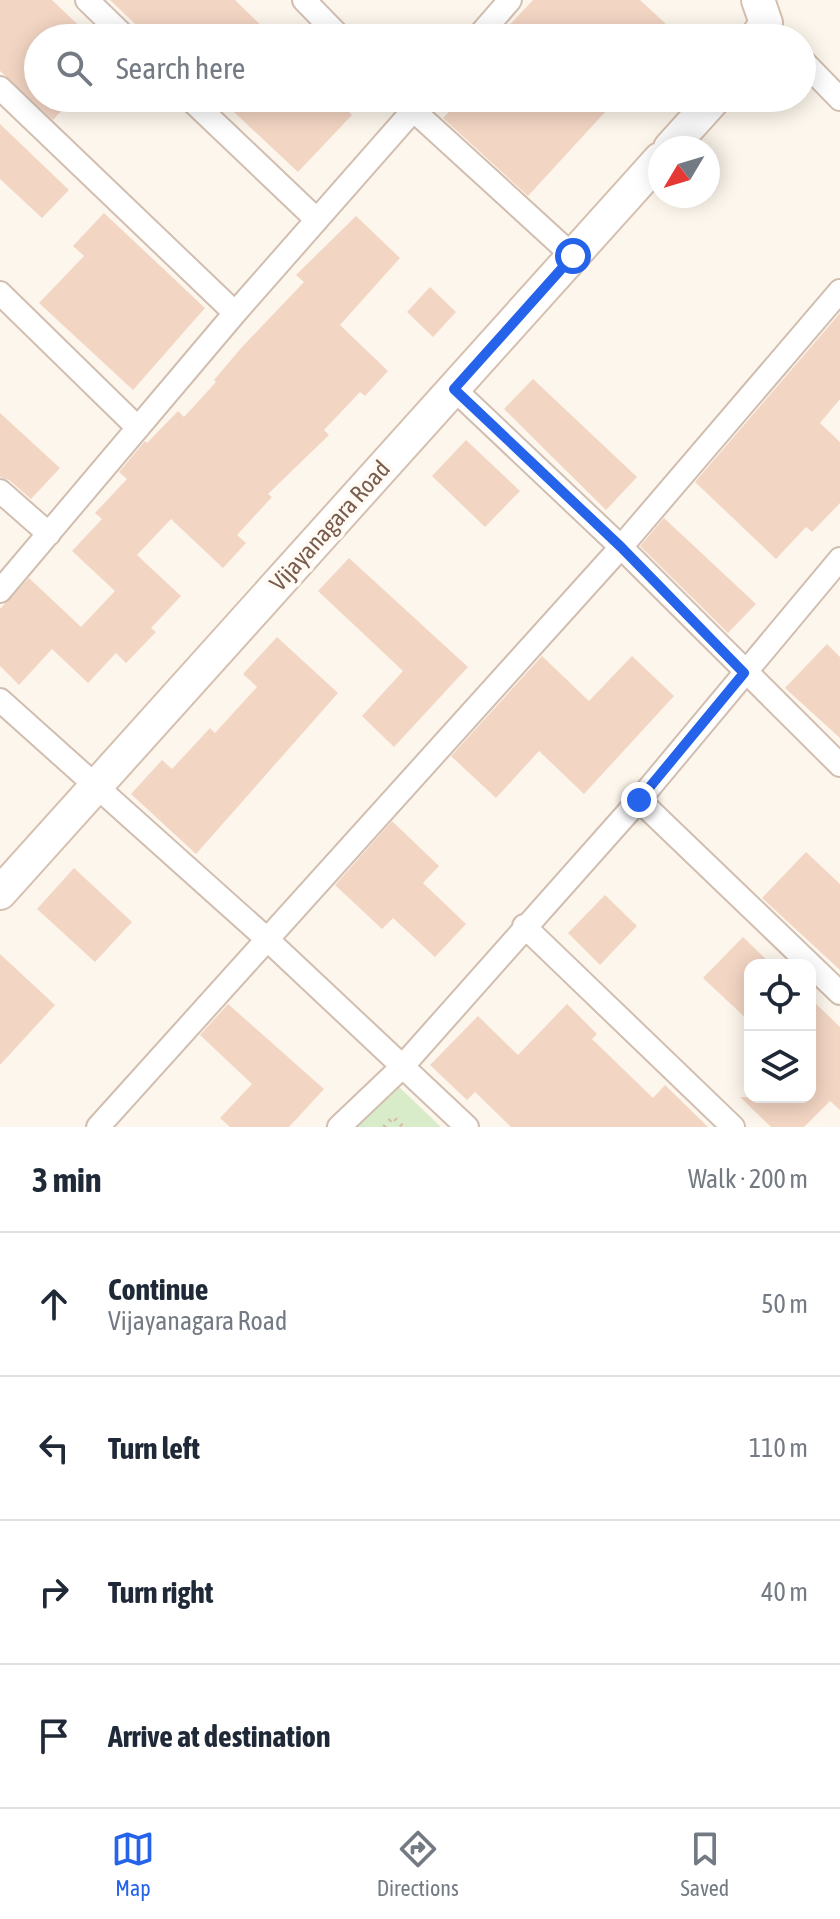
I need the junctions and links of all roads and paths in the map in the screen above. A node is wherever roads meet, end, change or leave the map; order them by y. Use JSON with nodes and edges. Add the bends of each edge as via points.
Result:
{"nodes":[{"id":1,"x":87,"y":0,"type":"edge"},
{"id":2,"x":304,"y":0,"type":"edge"},
{"id":3,"x":510,"y":0,"type":"edge"},
{"id":4,"x":112,"y":24,"type":"edge"},
{"id":5,"x":327,"y":24,"type":"edge"},
{"id":6,"x":489,"y":24,"type":"edge"},
{"id":7,"x":816,"y":74,"type":"edge"},
{"id":8,"x":0,"y":88,"type":"edge"},
{"id":9,"x":840,"y":99,"type":"edge"},
{"id":10,"x":24,"y":111,"type":"edge"},
{"id":11,"x":25,"y":112,"type":"edge"},
{"id":12,"x":204,"y":112,"type":"edge"},
{"id":13,"x":404,"y":112,"type":"edge"},
{"id":14,"x":422,"y":112,"type":"edge"},
{"id":15,"x":702,"y":112,"type":"edge"},
{"id":16,"x":681,"y":136,"type":"edge"},
{"id":17,"x":648,"y":172,"type":"edge"},
{"id":18,"x":317,"y":220,"type":"junction"},
{"id":19,"x":573,"y":256,"type":"junction"},
{"id":20,"x":840,"y":291,"type":"edge"},
{"id":21,"x":0,"y":293,"type":"edge"},
{"id":22,"x":235,"y":313,"type":"junction"},
{"id":23,"x":454,"y":389,"type":"junction"},
{"id":24,"x":138,"y":428,"type":"junction"},
{"id":25,"x":0,"y":491,"type":"edge"},
{"id":26,"x":49,"y":534,"type":"junction"},
{"id":27,"x":621,"y":547,"type":"junction"},
{"id":28,"x":840,"y":559,"type":"edge"},
{"id":29,"x":0,"y":591,"type":"edge"},
{"id":30,"x":744,"y":673,"type":"junction"},
{"id":31,"x":0,"y":700,"type":"edge"},
{"id":32,"x":840,"y":765,"type":"edge"},
{"id":33,"x":95,"y":787,"type":"junction"},
{"id":34,"x":639,"y":800,"type":"junction"},
{"id":35,"x":0,"y":893,"type":"edge"},
{"id":36,"x":524,"y":926,"type":"junction"},
{"id":37,"x":269,"y":941,"type":"junction"},
{"id":38,"x":840,"y":993,"type":"edge"},
{"id":39,"x":401,"y":1068,"type":"junction"},
{"id":40,"x":98,"y":1127,"type":"edge"},
{"id":41,"x":339,"y":1127,"type":"edge"},
{"id":42,"x":384,"y":1127,"type":"edge"},
{"id":43,"x":403,"y":1127,"type":"edge"},
{"id":44,"x":467,"y":1127,"type":"edge"},
{"id":45,"x":733,"y":1127,"type":"edge"}],
"edges":[{"from":1,"to":4,"type":"street"},
{"from":2,"to":5,"type":"street"},
{"from":3,"to":6,"type":"street"},
{"from":7,"to":9,"type":"street"},
{"from":8,"to":10,"type":"street"},
{"from":11,"to":22,"type":"street"},
{"from":12,"to":18,"type":"street"},
{"from":13,"to":18,"type":"street"},
{"from":14,"to":19,"type":"street"},
{"from":15,"to":16,"type":"street"},
{"from":17,"to":19,"type":"street","name":"Vijayanagara Road"},
{"from":18,"to":22,"type":"street"},
{"from":19,"to":23,"type":"street","name":"Vijayanagara Road"},
{"from":20,"to":27,"type":"street"},
{"from":21,"to":24,"type":"street"},
{"from":22,"to":24,"type":"street"},
{"from":23,"to":27,"type":"street"},
{"from":23,"to":33,"type":"street","name":"Vijayanagara Road"},
{"from":24,"to":26,"type":"street"},
{"from":25,"to":26,"type":"street"},
{"from":26,"to":29,"type":"street"},
{"from":27,"to":30,"type":"street"},
{"from":27,"to":37,"type":"street"},
{"from":28,"to":30,"type":"street"},
{"from":30,"to":32,"type":"street"},
{"from":30,"to":34,"type":"street"},
{"from":31,"to":33,"type":"street"},
{"from":33,"to":35,"type":"street","name":"Vijayanagara Road"},
{"from":33,"to":37,"type":"street"},
{"from":34,"to":36,"type":"street"},
{"from":34,"to":38,"type":"street"},
{"from":36,"to":39,"type":"street"},
{"from":36,"to":45,"type":"street"},
{"from":37,"to":39,"type":"street"},
{"from":37,"to":40,"type":"street"},
{"from":39,"to":41,"type":"street"},
{"from":39,"to":44,"type":"street"},
{"from":42,"to":43,"type":"path","via":[[393,1117]]}]}
